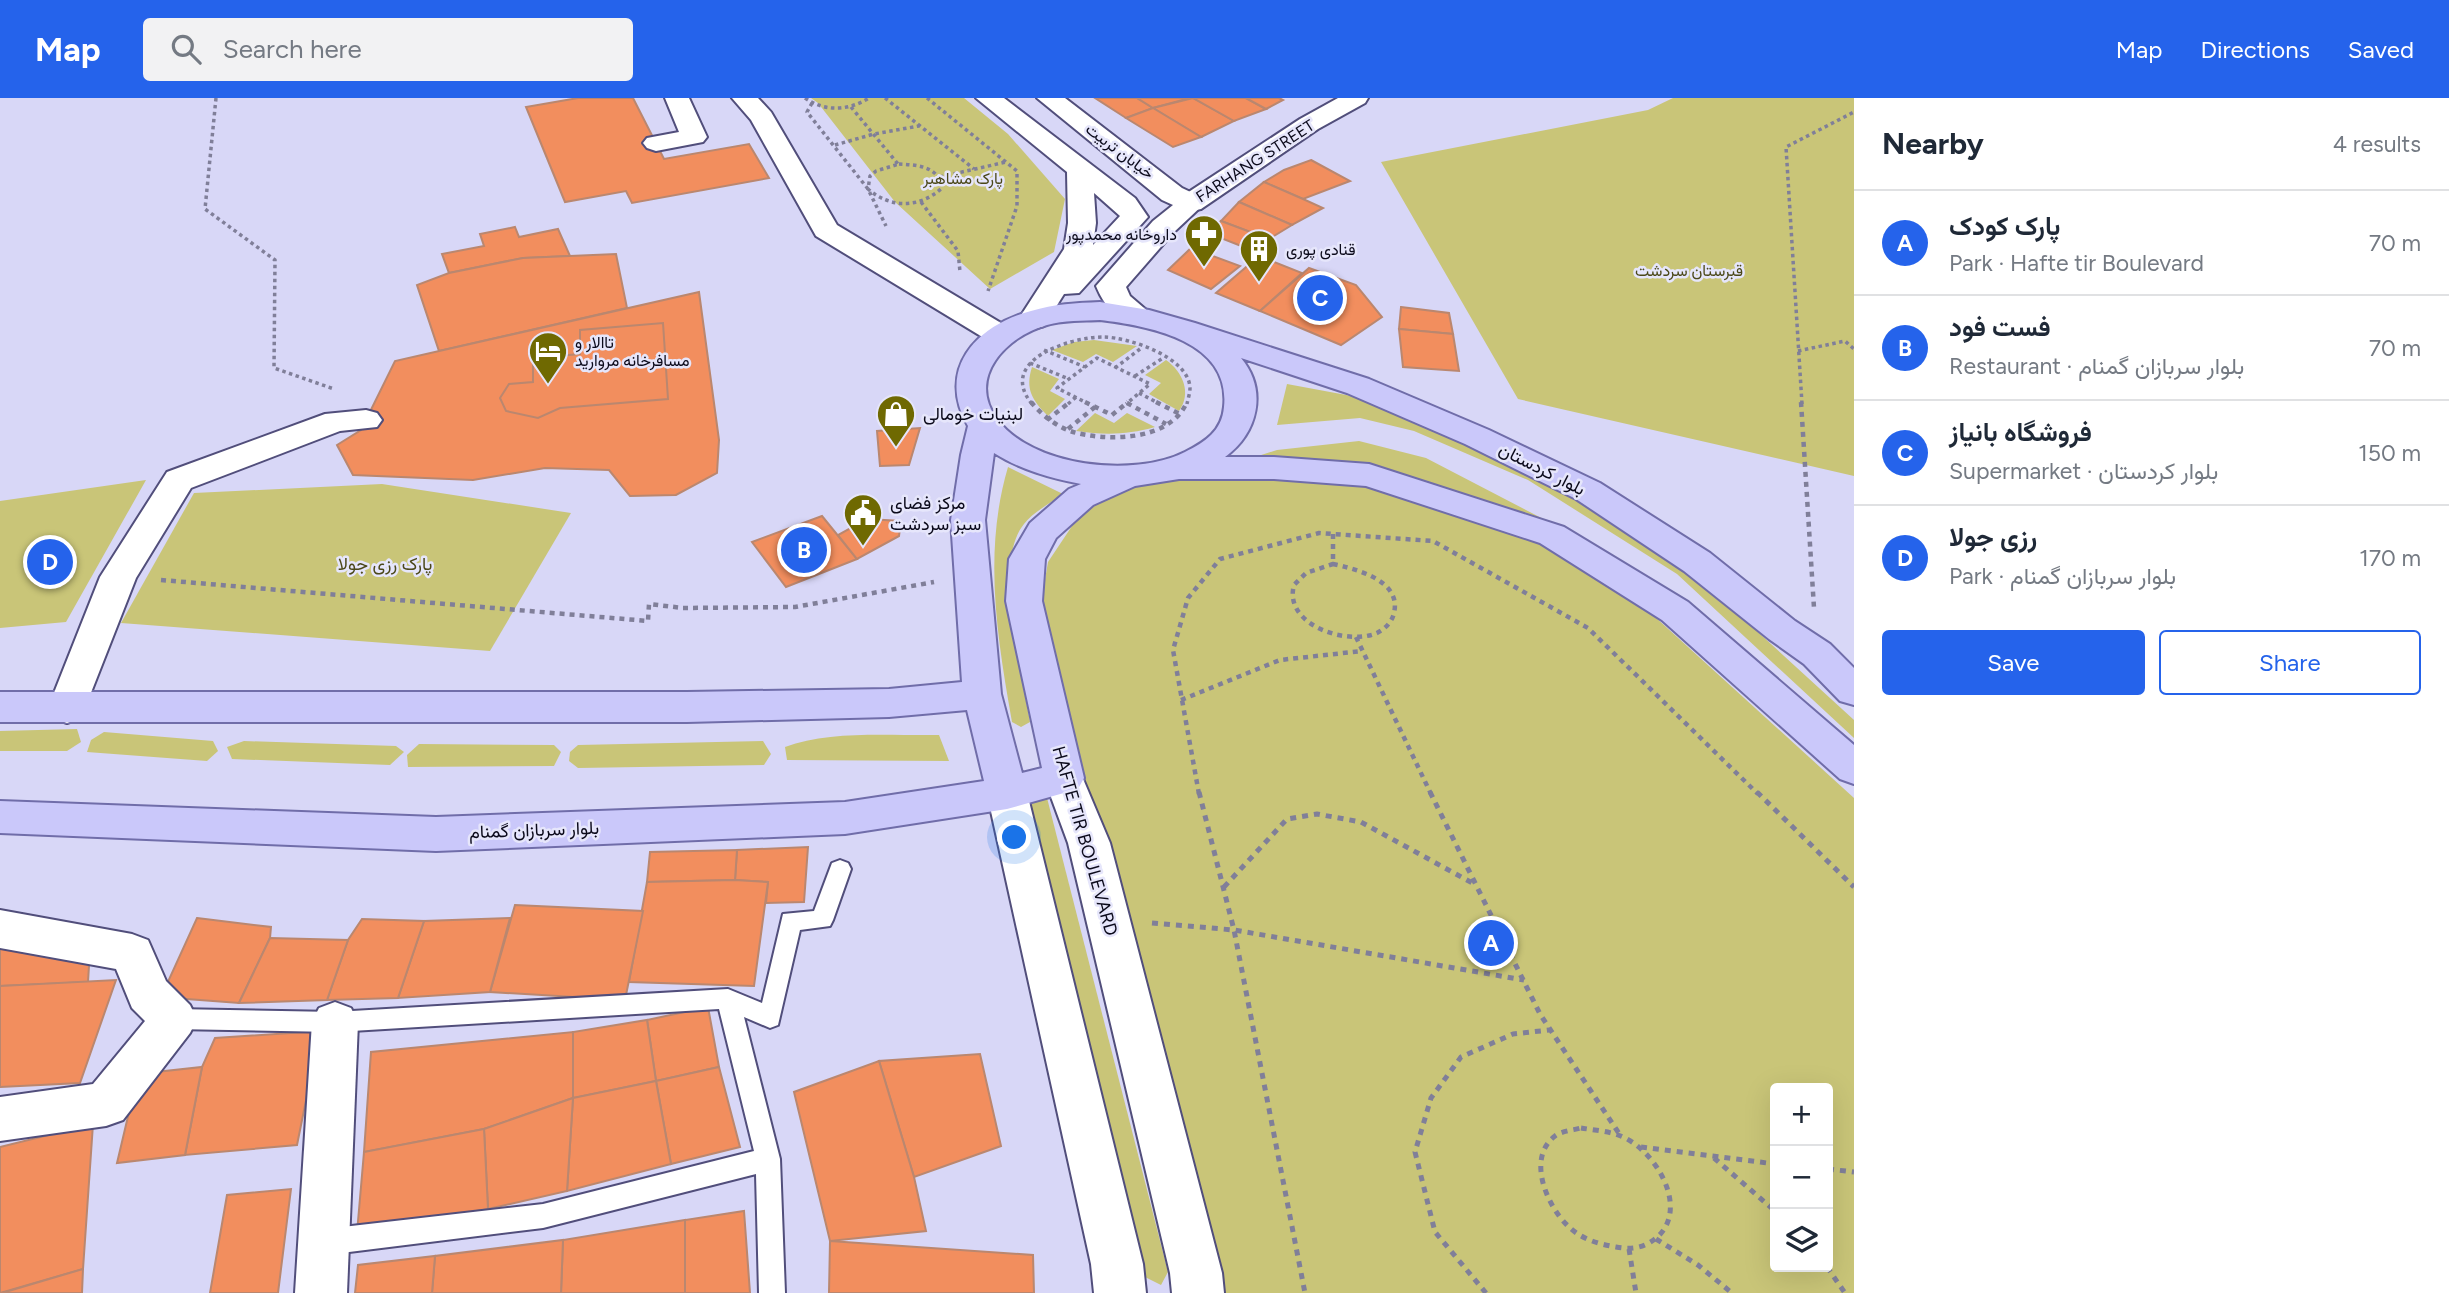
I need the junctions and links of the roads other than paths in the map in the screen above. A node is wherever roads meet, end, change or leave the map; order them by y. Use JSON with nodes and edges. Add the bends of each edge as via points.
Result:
{"nodes":[{"id":1,"x":677,"y":98,"type":"edge"},
{"id":2,"x":744,"y":98,"type":"edge"},
{"id":3,"x":988,"y":98,"type":"edge"},
{"id":4,"x":1049,"y":98,"type":"edge"},
{"id":5,"x":1356,"y":98,"type":"edge"},
{"id":6,"x":656,"y":143,"type":"dead end"},
{"id":7,"x":1080,"y":169,"type":"junction"},
{"id":8,"x":1182,"y":198,"type":"junction"},
{"id":9,"x":1129,"y":210,"type":"junction"},
{"id":10,"x":1163,"y":226,"type":"junction"},
{"id":11,"x":1136,"y":314,"type":"junction"},
{"id":12,"x":1033,"y":320,"type":"junction"},
{"id":13,"x":989,"y":328,"type":"junction"},
{"id":14,"x":1176,"y":342,"type":"junction"},
{"id":15,"x":351,"y":421,"type":"road end"},
{"id":16,"x":984,"y":426,"type":"junction"},
{"id":17,"x":1180,"y":468,"type":"junction"},
{"id":18,"x":1127,"y":477,"type":"junction"},
{"id":19,"x":1854,"y":691,"type":"edge"},
{"id":20,"x":982,"y":694,"type":"junction"},
{"id":21,"x":0,"y":707,"type":"edge"},
{"id":22,"x":67,"y":708,"type":"junction"},
{"id":23,"x":996,"y":749,"type":"junction"},
{"id":24,"x":1060,"y":761,"type":"junction"},
{"id":25,"x":1854,"y":768,"type":"edge"},
{"id":26,"x":1007,"y":793,"type":"junction"},
{"id":27,"x":0,"y":817,"type":"edge"},
{"id":28,"x":840,"y":869,"type":"dead end"},
{"id":29,"x":0,"y":929,"type":"edge"},
{"id":30,"x":728,"y":999,"type":"junction"},
{"id":31,"x":174,"y":1019,"type":"junction"},
{"id":32,"x":335,"y":1022,"type":"junction"},
{"id":33,"x":0,"y":1119,"type":"edge"},
{"id":34,"x":768,"y":1159,"type":"junction"},
{"id":35,"x":324,"y":1242,"type":"junction"},
{"id":36,"x":321,"y":1293,"type":"edge"},
{"id":37,"x":772,"y":1293,"type":"edge"},
{"id":38,"x":1120,"y":1293,"type":"edge"},
{"id":39,"x":1198,"y":1293,"type":"edge"}],
"edges":[{"from":1,"to":6,"type":"main road","via":[[694,136]]},
{"from":2,"to":13,"type":"main road","via":[[762,117],[826,230]]},
{"from":3,"to":7,"type":"main road"},
{"from":4,"to":8,"type":"main road","name":"خیابان تربیت"},
{"from":5,"to":8,"type":"main road","name":"FARHANG STREET"},
{"from":7,"to":9,"type":"main road"},
{"from":7,"to":12,"type":"main road","via":[[1078,250]]},
{"from":8,"to":9,"type":"main road"},
{"from":8,"to":10,"type":"main road"},
{"from":9,"to":10,"type":"main road"},
{"from":9,"to":12,"type":"main road","via":[[1086,272]]},
{"from":10,"to":11,"type":"main road","via":[[1111,286],[1117,301]]},
{"from":11,"to":12,"type":"main road","via":[[1100,310]]},
{"from":11,"to":14,"type":"main road"},
{"from":12,"to":13,"type":"main road"},
{"from":13,"to":16,"type":"main road","via":[[970,377],[971,402]]},
{"from":14,"to":17,"type":"main road","via":[[1216,348],[1237,373],[1244,400],[1237,426],[1215,450]]},
{"from":14,"to":19,"type":"main road","name":"بلوار کردستان","via":[[1358,386],[1588,491],[1697,562],[1817,654]]},
{"from":15,"to":22,"type":"main road","via":[[179,480],[118,576]]},
{"from":16,"to":18,"type":"main road","via":[[1009,448],[1044,464],[1084,475]]},
{"from":16,"to":20,"type":"main road","via":[[968,520]]},
{"from":17,"to":18,"type":"main road"},
{"from":17,"to":25,"type":"main road","via":[[1369,475],[1552,535],[1675,611]]},
{"from":18,"to":24,"type":"main road","name":"HAFTE TIR BOULEVARD","via":[[1081,497],[1042,531],[1027,559],[1024,601]]},
{"from":20,"to":22,"type":"main road","via":[[889,703],[687,707]]},
{"from":20,"to":23,"type":"main road"},
{"from":21,"to":22,"type":"main road"},
{"from":23,"to":24,"type":"main road","via":[[1030,767]]},
{"from":23,"to":26,"type":"main road"},
{"from":24,"to":26,"type":"main road","name":"بلوار سربازان گمنام"},
{"from":24,"to":39,"type":"main road","name":"HAFTE TIR BOULEVARD","via":[[1089,843]]},
{"from":26,"to":27,"type":"main road","name":"بلوار سربازان گمنام","via":[[845,818],[436,834]]},
{"from":26,"to":38,"type":"main road"},
{"from":28,"to":30,"type":"lane","via":[[822,920],[791,921],[770,1018]]},
{"from":29,"to":31,"type":"main road","via":[[132,953],[148,994]]},
{"from":30,"to":32,"type":"lane"},
{"from":30,"to":34,"type":"lane"},
{"from":31,"to":32,"type":"lane"},
{"from":31,"to":33,"type":"main road","via":[[106,1104]]},
{"from":32,"to":35,"type":"main road"},
{"from":34,"to":35,"type":"lane","via":[[543,1216]]},
{"from":34,"to":37,"type":"lane"},
{"from":35,"to":36,"type":"main road"}]}
